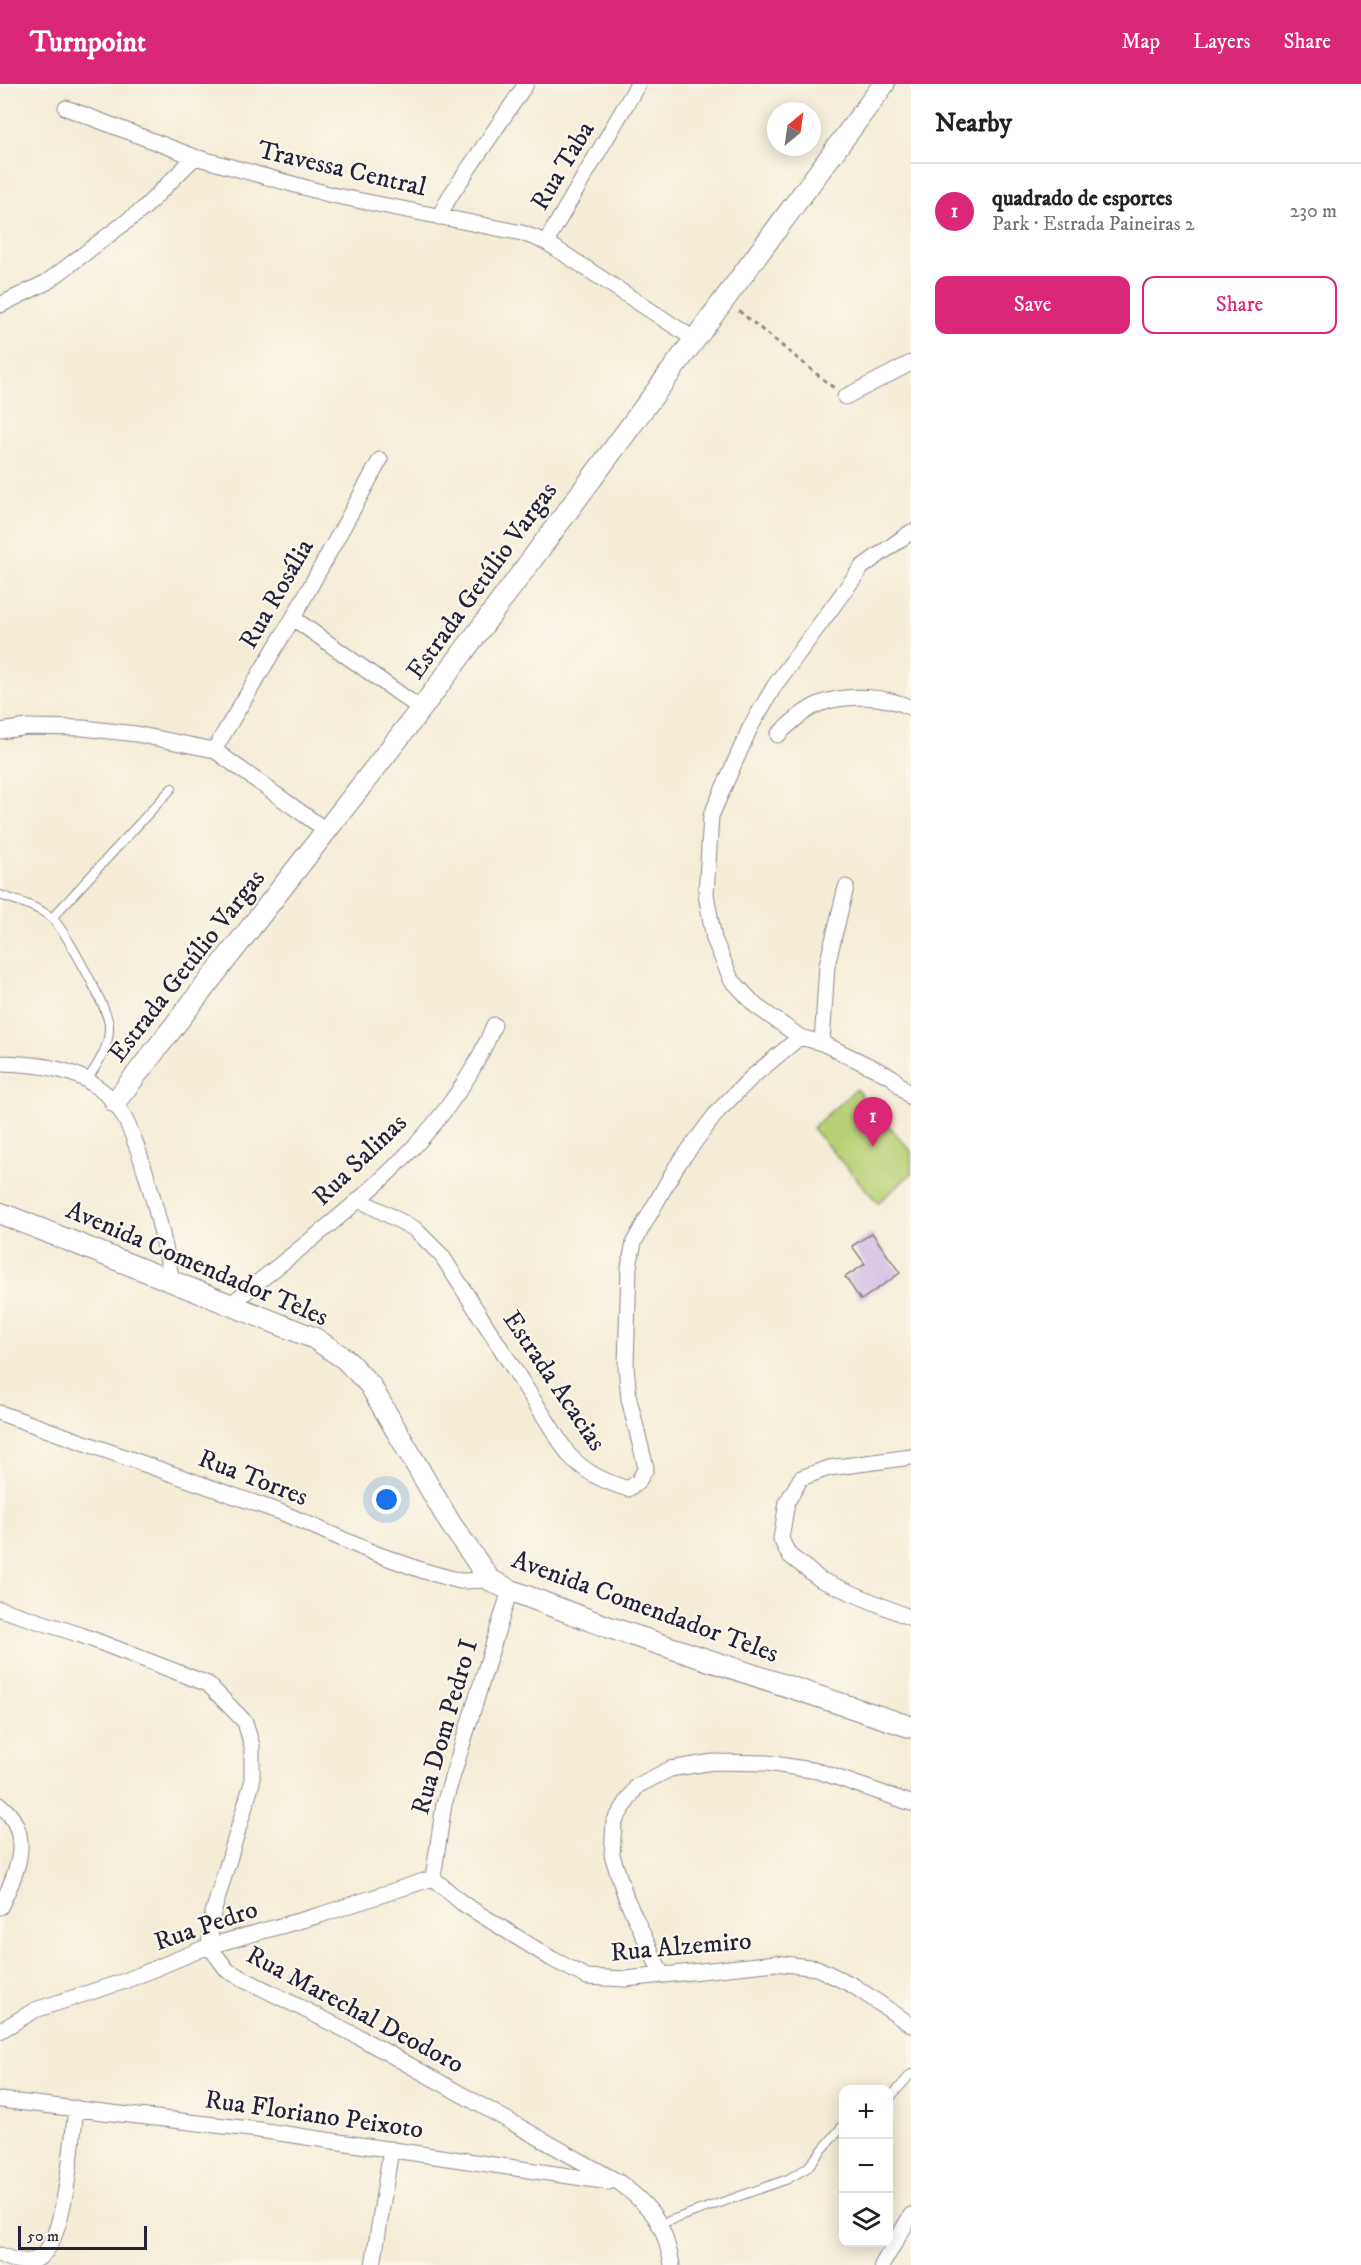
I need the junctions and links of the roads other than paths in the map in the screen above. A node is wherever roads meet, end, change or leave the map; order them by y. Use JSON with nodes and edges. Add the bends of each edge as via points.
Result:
{"nodes":[{"id":1,"x":526,"y":84,"type":"edge"},
{"id":2,"x":638,"y":84,"type":"edge"},
{"id":3,"x":884,"y":84,"type":"edge"},
{"id":4,"x":66,"y":108,"type":"dead end"},
{"id":5,"x":195,"y":156,"type":"junction"},
{"id":6,"x":439,"y":217,"type":"junction"},
{"id":7,"x":546,"y":242,"type":"junction"},
{"id":8,"x":0,"y":304,"type":"edge"},
{"id":9,"x":694,"y":339,"type":"junction"},
{"id":10,"x":911,"y":363,"type":"edge"},
{"id":11,"x":845,"y":397,"type":"road end"},
{"id":12,"x":380,"y":460,"type":"dead end"},
{"id":13,"x":911,"y":532,"type":"edge"},
{"id":14,"x":293,"y":618,"type":"junction"},
{"id":15,"x":911,"y":708,"type":"edge"},
{"id":16,"x":421,"y":709,"type":"junction"},
{"id":17,"x":0,"y":731,"type":"edge"},
{"id":18,"x":778,"y":735,"type":"dead end"},
{"id":19,"x":214,"y":750,"type":"junction"},
{"id":20,"x":172,"y":788,"type":"dead end"},
{"id":21,"x":327,"y":831,"type":"junction"},
{"id":22,"x":846,"y":887,"type":"dead end"},
{"id":23,"x":0,"y":895,"type":"edge"},
{"id":24,"x":52,"y":918,"type":"junction"},
{"id":25,"x":494,"y":1025,"type":"dead end"},
{"id":26,"x":800,"y":1037,"type":"junction"},
{"id":27,"x":822,"y":1043,"type":"junction"},
{"id":28,"x":0,"y":1063,"type":"edge"},
{"id":29,"x":87,"y":1080,"type":"junction"},
{"id":30,"x":911,"y":1096,"type":"edge"},
{"id":31,"x":115,"y":1102,"type":"junction"},
{"id":32,"x":360,"y":1200,"type":"junction"},
{"id":33,"x":0,"y":1213,"type":"edge"},
{"id":34,"x":172,"y":1280,"type":"junction"},
{"id":35,"x":230,"y":1305,"type":"junction"},
{"id":36,"x":0,"y":1413,"type":"edge"},
{"id":37,"x":911,"y":1457,"type":"edge"},
{"id":38,"x":490,"y":1580,"type":"junction"},
{"id":39,"x":510,"y":1590,"type":"junction"},
{"id":40,"x":0,"y":1609,"type":"edge"},
{"id":41,"x":911,"y":1618,"type":"edge"},
{"id":42,"x":911,"y":1727,"type":"edge"},
{"id":43,"x":911,"y":1803,"type":"edge"},
{"id":44,"x":0,"y":1805,"type":"edge"},
{"id":45,"x":433,"y":1878,"type":"junction"},
{"id":46,"x":0,"y":1907,"type":"edge"},
{"id":47,"x":208,"y":1946,"type":"junction"},
{"id":48,"x":662,"y":1975,"type":"junction"},
{"id":49,"x":911,"y":2025,"type":"edge"},
{"id":50,"x":0,"y":2031,"type":"edge"},
{"id":51,"x":911,"y":2074,"type":"edge"},
{"id":52,"x":893,"y":2094,"type":"edge"},
{"id":53,"x":0,"y":2100,"type":"edge"},
{"id":54,"x":76,"y":2108,"type":"junction"},
{"id":55,"x":839,"y":2129,"type":"edge"},
{"id":56,"x":391,"y":2149,"type":"junction"},
{"id":57,"x":620,"y":2183,"type":"junction"},
{"id":58,"x":911,"y":2215,"type":"edge"},
{"id":59,"x":660,"y":2224,"type":"junction"},
{"id":60,"x":0,"y":2255,"type":"edge"},
{"id":61,"x":373,"y":2265,"type":"edge"},
{"id":62,"x":672,"y":2265,"type":"edge"},
{"id":63,"x":882,"y":2265,"type":"edge"}],
"edges":[{"from":1,"to":6,"type":"street"},
{"from":2,"to":7,"type":"street","name":"Rua Taba"},
{"from":3,"to":9,"type":"main road","name":"Estrada Getúlio Vargas"},
{"from":4,"to":5,"type":"street","name":"Travessa Central"},
{"from":5,"to":6,"type":"street","name":"Travessa Central","via":[[332,195]]},
{"from":5,"to":8,"type":"street","via":[[143,209],[47,282]]},
{"from":6,"to":7,"type":"street","name":"Travessa Central","via":[[522,233]]},
{"from":7,"to":9,"type":"street","name":"Travessa Central"},
{"from":9,"to":16,"type":"main road","name":"Estrada Getúlio Vargas"},
{"from":10,"to":11,"type":"street"},
{"from":12,"to":14,"type":"street","name":"Rua Rosália"},
{"from":13,"to":26,"type":"street","via":[[862,567],[818,623],[750,728],[711,816],[706,894],[714,939],[731,979],[756,1006]]},
{"from":14,"to":16,"type":"street"},
{"from":14,"to":19,"type":"street","name":"Rua Rosália"},
{"from":15,"to":18,"type":"street","via":[[881,699],[837,700],[803,713]]},
{"from":16,"to":21,"type":"main road","name":"Estrada Getúlio Vargas"},
{"from":17,"to":19,"type":"street","via":[[83,728]]},
{"from":19,"to":21,"type":"street"},
{"from":20,"to":24,"type":"lane"},
{"from":21,"to":31,"type":"main road","name":"Estrada Getúlio Vargas"},
{"from":22,"to":27,"type":"street","via":[[827,965]]},
{"from":23,"to":24,"type":"lane","via":[[26,903]]},
{"from":24,"to":29,"type":"lane","via":[[94,985],[110,1025],[103,1056]]},
{"from":25,"to":32,"type":"street","name":"Rua Salinas","via":[[482,1055],[449,1102],[400,1162]]},
{"from":26,"to":27,"type":"street"},
{"from":26,"to":32,"type":"street","name":"Estrada Acacias","via":[[718,1111],[676,1167],[634,1242],[629,1267],[626,1366],[629,1399],[645,1468],[639,1482],[628,1489],[585,1472],[568,1454],[459,1280],[430,1242]]},
{"from":27,"to":30,"type":"street","via":[[892,1077]]},
{"from":28,"to":29,"type":"street","via":[[61,1069]]},
{"from":29,"to":31,"type":"street"},
{"from":31,"to":34,"type":"street","via":[[144,1172],[164,1237]]},
{"from":32,"to":35,"type":"street","name":"Rua Salinas"},
{"from":33,"to":34,"type":"main road","name":"Avenida Comendador Teles"},
{"from":34,"to":35,"type":"main road","name":"Avenida Comendador Teles"},
{"from":35,"to":38,"type":"main road","name":"Avenida Comendador Teles","via":[[314,1338],[362,1376],[450,1523]]},
{"from":36,"to":38,"type":"street","name":"Rua Torres","via":[[283,1513],[424,1571],[460,1581]]},
{"from":37,"to":41,"type":"street","via":[[829,1468],[801,1478],[787,1502],[781,1539],[789,1555],[821,1580]]},
{"from":38,"to":39,"type":"main road","name":"Avenida Comendador Teles"},
{"from":39,"to":42,"type":"main road","name":"Avenida Comendador Teles","via":[[608,1627]]},
{"from":39,"to":45,"type":"street","name":"Rua Dom Pedro I","via":[[444,1804]]},
{"from":40,"to":47,"type":"street","via":[[81,1635],[208,1684],[245,1722],[252,1746],[252,1784],[213,1913]]},
{"from":43,"to":48,"type":"street","via":[[818,1771],[766,1763],[713,1762],[670,1769],[637,1786],[614,1822],[612,1855],[626,1898]]},
{"from":44,"to":46,"type":"street","via":[[16,1824],[22,1845],[13,1882]]},
{"from":45,"to":47,"type":"street","name":"Rua Pedro"},
{"from":45,"to":48,"type":"street","name":"Rua Alzemiro","via":[[462,1903],[587,1977],[626,1979]]},
{"from":47,"to":50,"type":"street","name":"Rua Pedro","via":[[125,1981],[35,2010]]},
{"from":47,"to":57,"type":"street","name":"Rua Marechal Deodoro","via":[[228,1971],[359,2037]]},
{"from":48,"to":49,"type":"street","name":"Rua Alzemiro","via":[[776,1963],[818,1968],[854,1986]]},
{"from":51,"to":52,"type":"lane"},
{"from":53,"to":54,"type":"street","name":"Rua Floriano Peixoto"},
{"from":54,"to":56,"type":"street","name":"Rua Floriano Peixoto"},
{"from":54,"to":60,"type":"street","via":[[63,2209],[52,2242],[38,2259],[25,2263]]},
{"from":55,"to":59,"type":"lane","via":[[807,2168],[788,2179]]},
{"from":56,"to":57,"type":"street","name":"Rua Floriano Peixoto"},
{"from":56,"to":61,"type":"street"},
{"from":57,"to":59,"type":"street","name":"Rua Marechal Deodoro","via":[[649,2206]]},
{"from":58,"to":63,"type":"street"},
{"from":59,"to":62,"type":"street","name":"Rua Marechal Deodoro"}]}
